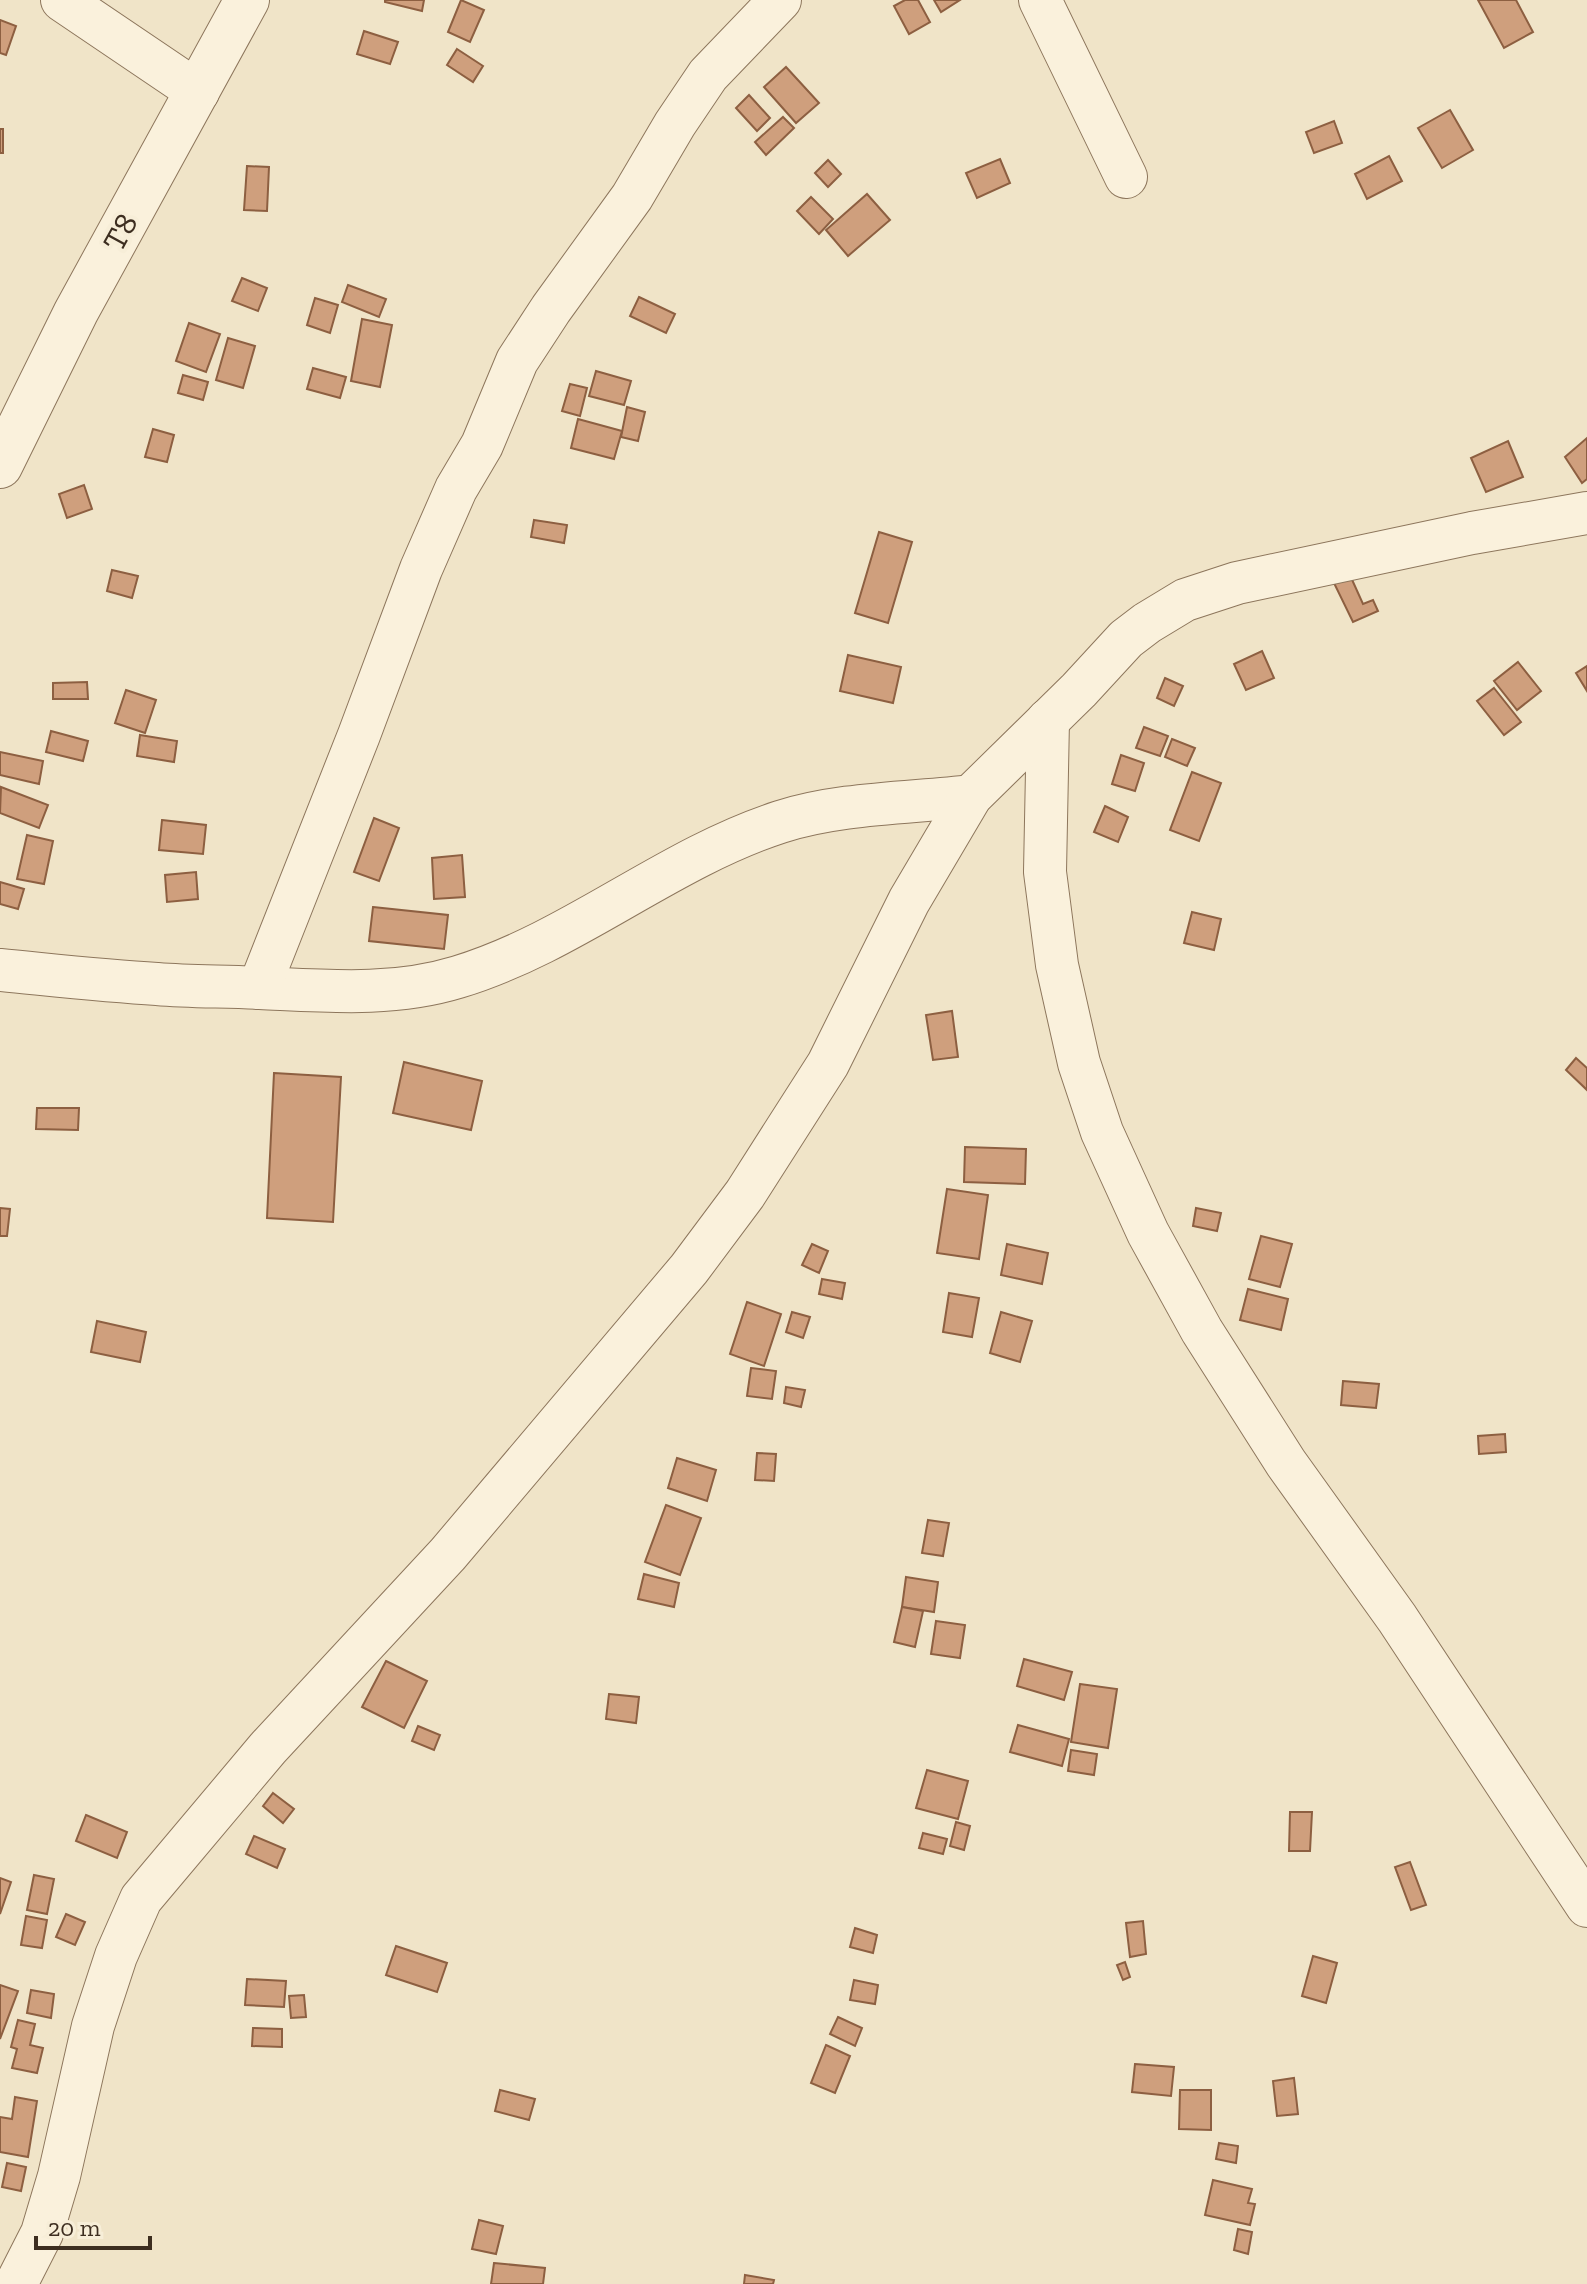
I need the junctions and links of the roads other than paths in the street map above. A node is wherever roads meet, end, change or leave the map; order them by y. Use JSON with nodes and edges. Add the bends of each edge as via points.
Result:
{"nodes":[{"id":1,"x":62,"y":0,"type":"edge"},
{"id":2,"x":247,"y":0,"type":"edge"},
{"id":3,"x":780,"y":0,"type":"edge"},
{"id":4,"x":1040,"y":0,"type":"edge"},
{"id":5,"x":198,"y":92,"type":"junction"},
{"id":6,"x":1126,"y":177,"type":"dead end"},
{"id":7,"x":0,"y":466,"type":"edge"},
{"id":8,"x":1587,"y":513,"type":"edge"},
{"id":9,"x":1048,"y":720,"type":"junction"},
{"id":10,"x":971,"y":796,"type":"junction"},
{"id":11,"x":0,"y":970,"type":"edge"},
{"id":12,"x":259,"y":988,"type":"junction"},
{"id":13,"x":1587,"y":1906,"type":"edge"},
{"id":14,"x":16,"y":2284,"type":"edge"}],
"edges":[{"from":1,"to":5,"type":"street"},
{"from":2,"to":5,"type":"street","name":"T8"},
{"from":3,"to":12,"type":"street","via":[[708,75],[632,197],[517,361],[421,569]]},
{"from":4,"to":6,"type":"street"},
{"from":5,"to":7,"type":"street","name":"T8","via":[[76,312]]},
{"from":8,"to":9,"type":"street","via":[[1237,583],[1185,600],[1126,639]]},
{"from":9,"to":10,"type":"street"},
{"from":9,"to":13,"type":"street","via":[[1045,872],[1057,965],[1079,1063],[1115,1161],[1202,1331]]},
{"from":10,"to":12,"type":"street","via":[[820,812],[780,822],[671,871],[531,948],[456,978],[371,992]]},
{"from":10,"to":14,"type":"street","via":[[909,901],[828,1064],[699,1257],[467,1532],[268,1748],[141,1899],[93,2026],[42,2233]]},
{"from":11,"to":12,"type":"street"}]}
